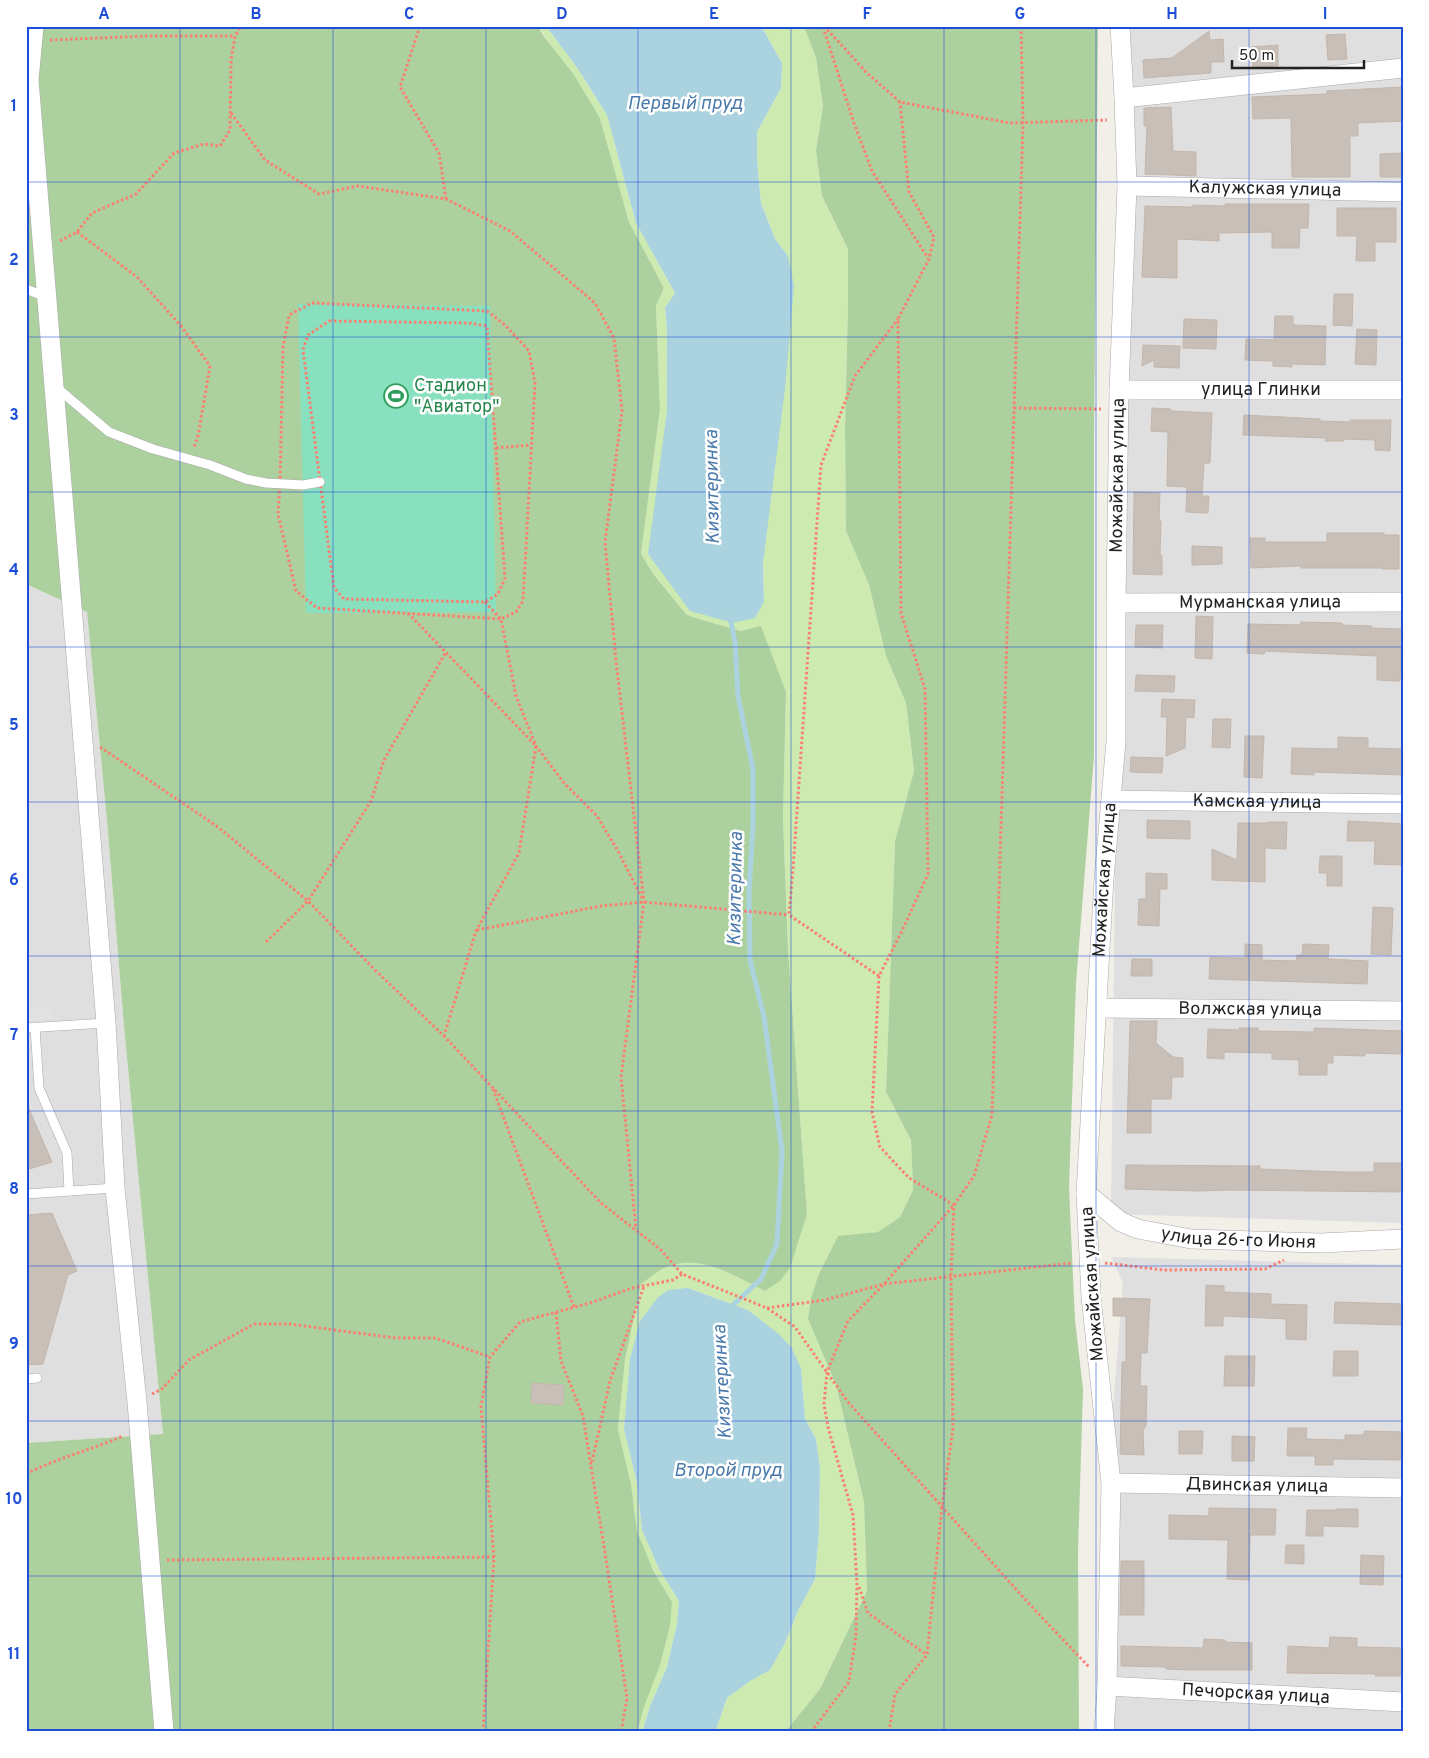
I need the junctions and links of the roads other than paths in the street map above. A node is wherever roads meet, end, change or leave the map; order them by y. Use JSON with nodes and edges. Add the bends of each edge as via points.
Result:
{"nodes":[{"id":1,"x":1120,"y":26,"type":"edge"},
{"id":2,"x":33,"y":33,"type":"edge"},
{"id":3,"x":1403,"y":68,"type":"edge"},
{"id":4,"x":1124,"y":98,"type":"junction"},
{"id":5,"x":1127,"y":186,"type":"junction"},
{"id":6,"x":1403,"y":192,"type":"edge"},
{"id":7,"x":26,"y":289,"type":"edge"},
{"id":8,"x":46,"y":297,"type":"junction"},
{"id":9,"x":54,"y":385,"type":"junction"},
{"id":10,"x":1120,"y":390,"type":"junction"},
{"id":11,"x":1403,"y":390,"type":"edge"},
{"id":12,"x":320,"y":482,"type":"road end"},
{"id":13,"x":1403,"y":602,"type":"edge"},
{"id":14,"x":1116,"y":603,"type":"junction"},
{"id":15,"x":1111,"y":800,"type":"junction"},
{"id":16,"x":1403,"y":804,"type":"edge"},
{"id":17,"x":1098,"y":1008,"type":"junction"},
{"id":18,"x":1403,"y":1011,"type":"edge"},
{"id":19,"x":106,"y":1023,"type":"junction"},
{"id":20,"x":31,"y":1028,"type":"edge"},
{"id":21,"x":116,"y":1188,"type":"junction"},
{"id":22,"x":69,"y":1191,"type":"junction"},
{"id":23,"x":1086,"y":1192,"type":"junction"},
{"id":24,"x":26,"y":1194,"type":"edge"},
{"id":25,"x":1403,"y":1239,"type":"edge"},
{"id":26,"x":37,"y":1378,"type":"dead end"},
{"id":27,"x":26,"y":1379,"type":"edge"},
{"id":28,"x":1111,"y":1483,"type":"junction"},
{"id":29,"x":1403,"y":1488,"type":"edge"},
{"id":30,"x":1107,"y":1686,"type":"junction"},
{"id":31,"x":1403,"y":1702,"type":"edge"},
{"id":32,"x":164,"y":1732,"type":"edge"},
{"id":33,"x":1104,"y":1732,"type":"edge"}],
"edges":[{"from":1,"to":4,"type":"street","name":"Можайская улица"},
{"from":2,"to":8,"type":"street","via":[[29,80]]},
{"from":3,"to":4,"type":"street"},
{"from":4,"to":5,"type":"street","name":"Можайская улица"},
{"from":5,"to":6,"type":"street","name":"Калужская улица"},
{"from":5,"to":10,"type":"street","name":"Можайская улица"},
{"from":7,"to":8,"type":"lane"},
{"from":8,"to":9,"type":"street"},
{"from":9,"to":12,"type":"lane","via":[[109,432],[153,449],[266,483],[303,485]]},
{"from":9,"to":19,"type":"street"},
{"from":10,"to":11,"type":"street","name":"улица Глинки"},
{"from":10,"to":14,"type":"street","name":"Можайская улица"},
{"from":13,"to":14,"type":"street","name":"Мурманская улица"},
{"from":14,"to":15,"type":"street","name":"Можайская улица","via":[[1116,741]]},
{"from":15,"to":16,"type":"street","name":"Камская улица"},
{"from":15,"to":17,"type":"street","name":"Можайская улица"},
{"from":17,"to":18,"type":"street","name":"Волжская улица"},
{"from":17,"to":23,"type":"street","name":"Можайская улица"},
{"from":19,"to":20,"type":"lane"},
{"from":19,"to":21,"type":"street"},
{"from":20,"to":22,"type":"lane","via":[[39,1088],[67,1153]]},
{"from":21,"to":22,"type":"lane"},
{"from":21,"to":32,"type":"street"},
{"from":22,"to":24,"type":"lane"},
{"from":23,"to":25,"type":"street","name":"улица 26-го Июня","via":[[1121,1222],[1138,1229],[1191,1240],[1321,1243]]},
{"from":23,"to":28,"type":"street","name":"Можайская улица","via":[[1088,1261]]},
{"from":26,"to":27,"type":"lane"},
{"from":28,"to":29,"type":"street","name":"Двинская улица"},
{"from":28,"to":30,"type":"street","name":"Можайская улица"},
{"from":30,"to":31,"type":"street","name":"Печорская улица"},
{"from":30,"to":33,"type":"street","name":"Можайская улица"}]}
